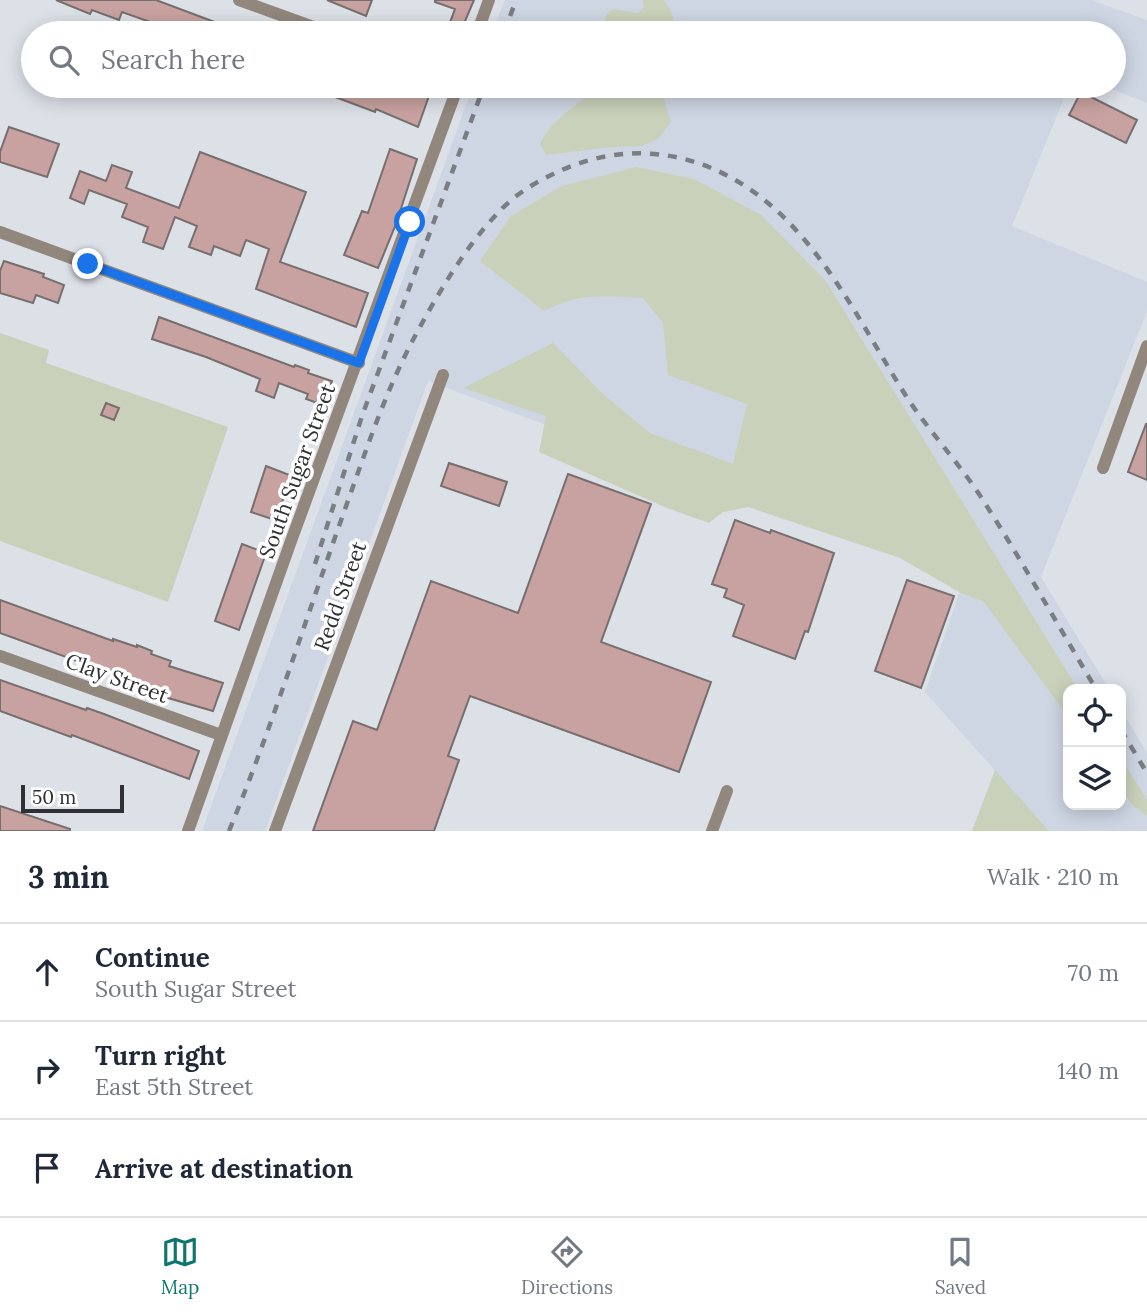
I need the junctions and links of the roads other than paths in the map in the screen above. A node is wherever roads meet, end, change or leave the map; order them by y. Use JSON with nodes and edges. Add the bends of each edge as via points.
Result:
{"nodes":[{"id":1,"x":239,"y":0,"type":"edge"},
{"id":2,"x":489,"y":0,"type":"edge"},
{"id":3,"x":297,"y":21,"type":"edge"},
{"id":4,"x":481,"y":21,"type":"edge"},
{"id":5,"x":454,"y":98,"type":"edge"},
{"id":6,"x":0,"y":232,"type":"edge"},
{"id":7,"x":1147,"y":346,"type":"edge"},
{"id":8,"x":359,"y":363,"type":"junction"},
{"id":9,"x":443,"y":375,"type":"dead end"},
{"id":10,"x":1102,"y":468,"type":"dead end"},
{"id":11,"x":0,"y":656,"type":"edge"},
{"id":12,"x":221,"y":735,"type":"junction"},
{"id":13,"x":727,"y":791,"type":"dead end"},
{"id":14,"x":188,"y":831,"type":"edge"},
{"id":15,"x":275,"y":831,"type":"edge"},
{"id":16,"x":712,"y":831,"type":"edge"}],
"edges":[{"from":1,"to":3,"type":"street"},
{"from":2,"to":4,"type":"street"},
{"from":5,"to":8,"type":"street","name":"South Sugar Street"},
{"from":6,"to":8,"type":"street"},
{"from":7,"to":10,"type":"street"},
{"from":8,"to":12,"type":"street","name":"South Sugar Street"},
{"from":9,"to":15,"type":"street","name":"Redd Street"},
{"from":11,"to":12,"type":"street","name":"Clay Street"},
{"from":12,"to":14,"type":"street","name":"South Sugar Street"},
{"from":13,"to":16,"type":"street"}]}
